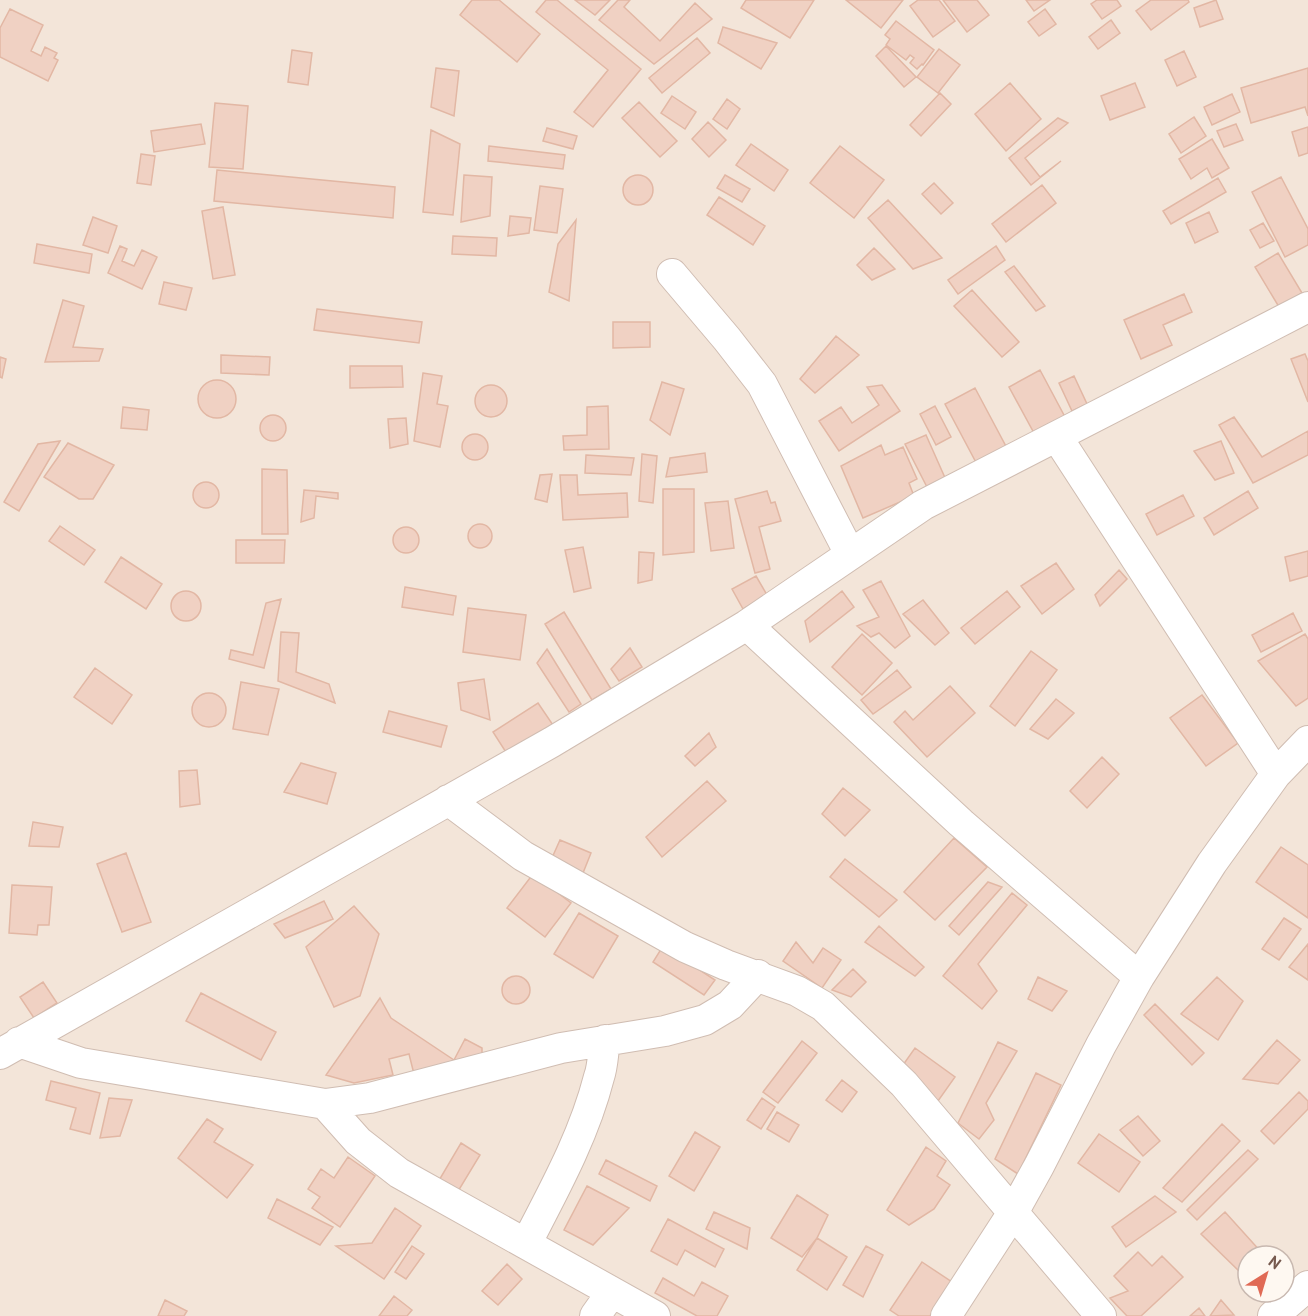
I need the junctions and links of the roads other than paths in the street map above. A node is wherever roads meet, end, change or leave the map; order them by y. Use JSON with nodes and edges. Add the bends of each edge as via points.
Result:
{"nodes":[{"id":1,"x":672,"y":274,"type":"dead end"},
{"id":2,"x":1308,"y":307,"type":"edge"},
{"id":3,"x":1057,"y":437,"type":"junction"},
{"id":4,"x":850,"y":554,"type":"junction"},
{"id":5,"x":747,"y":625,"type":"junction"},
{"id":6,"x":1308,"y":741,"type":"edge"},
{"id":7,"x":1276,"y":774,"type":"junction"},
{"id":8,"x":448,"y":800,"type":"junction"},
{"id":9,"x":758,"y":975,"type":"junction"},
{"id":10,"x":1139,"y":977,"type":"junction"},
{"id":11,"x":605,"y":1040,"type":"junction"},
{"id":12,"x":9,"y":1048,"type":"edge"},
{"id":13,"x":325,"y":1104,"type":"junction"},
{"id":14,"x":1014,"y":1211,"type":"junction"},
{"id":15,"x":526,"y":1244,"type":"junction"},
{"id":16,"x":1307,"y":1288,"type":"edge"},
{"id":17,"x":612,"y":1292,"type":"junction"},
{"id":18,"x":595,"y":1316,"type":"edge"},
{"id":19,"x":655,"y":1316,"type":"edge"},
{"id":20,"x":946,"y":1316,"type":"edge"},
{"id":21,"x":1101,"y":1316,"type":"edge"},
{"id":22,"x":1273,"y":1316,"type":"edge"}],
"edges":[{"from":1,"to":4,"type":"street","via":[[762,384]]},
{"from":2,"to":3,"type":"street"},
{"from":3,"to":4,"type":"street","via":[[923,505]]},
{"from":3,"to":7,"type":"street"},
{"from":4,"to":5,"type":"street"},
{"from":5,"to":8,"type":"street"},
{"from":5,"to":10,"type":"street","via":[[961,822]]},
{"from":6,"to":7,"type":"street"},
{"from":7,"to":10,"type":"street","via":[[1212,863]]},
{"from":8,"to":9,"type":"street","via":[[523,856],[685,947]]},
{"from":8,"to":12,"type":"street"},
{"from":9,"to":11,"type":"street","via":[[730,1005],[705,1020]]},
{"from":9,"to":14,"type":"street","via":[[823,1006],[904,1084]]},
{"from":10,"to":14,"type":"street"},
{"from":11,"to":13,"type":"street","via":[[561,1047],[370,1098]]},
{"from":11,"to":15,"type":"street","via":[[600,1076],[583,1124],[564,1173]]},
{"from":12,"to":13,"type":"street"},
{"from":13,"to":15,"type":"street","via":[[358,1141],[399,1173]]},
{"from":14,"to":20,"type":"street"},
{"from":14,"to":21,"type":"street"},
{"from":15,"to":17,"type":"street"},
{"from":16,"to":22,"type":"street"},
{"from":17,"to":18,"type":"street"},
{"from":17,"to":19,"type":"street"}]}
